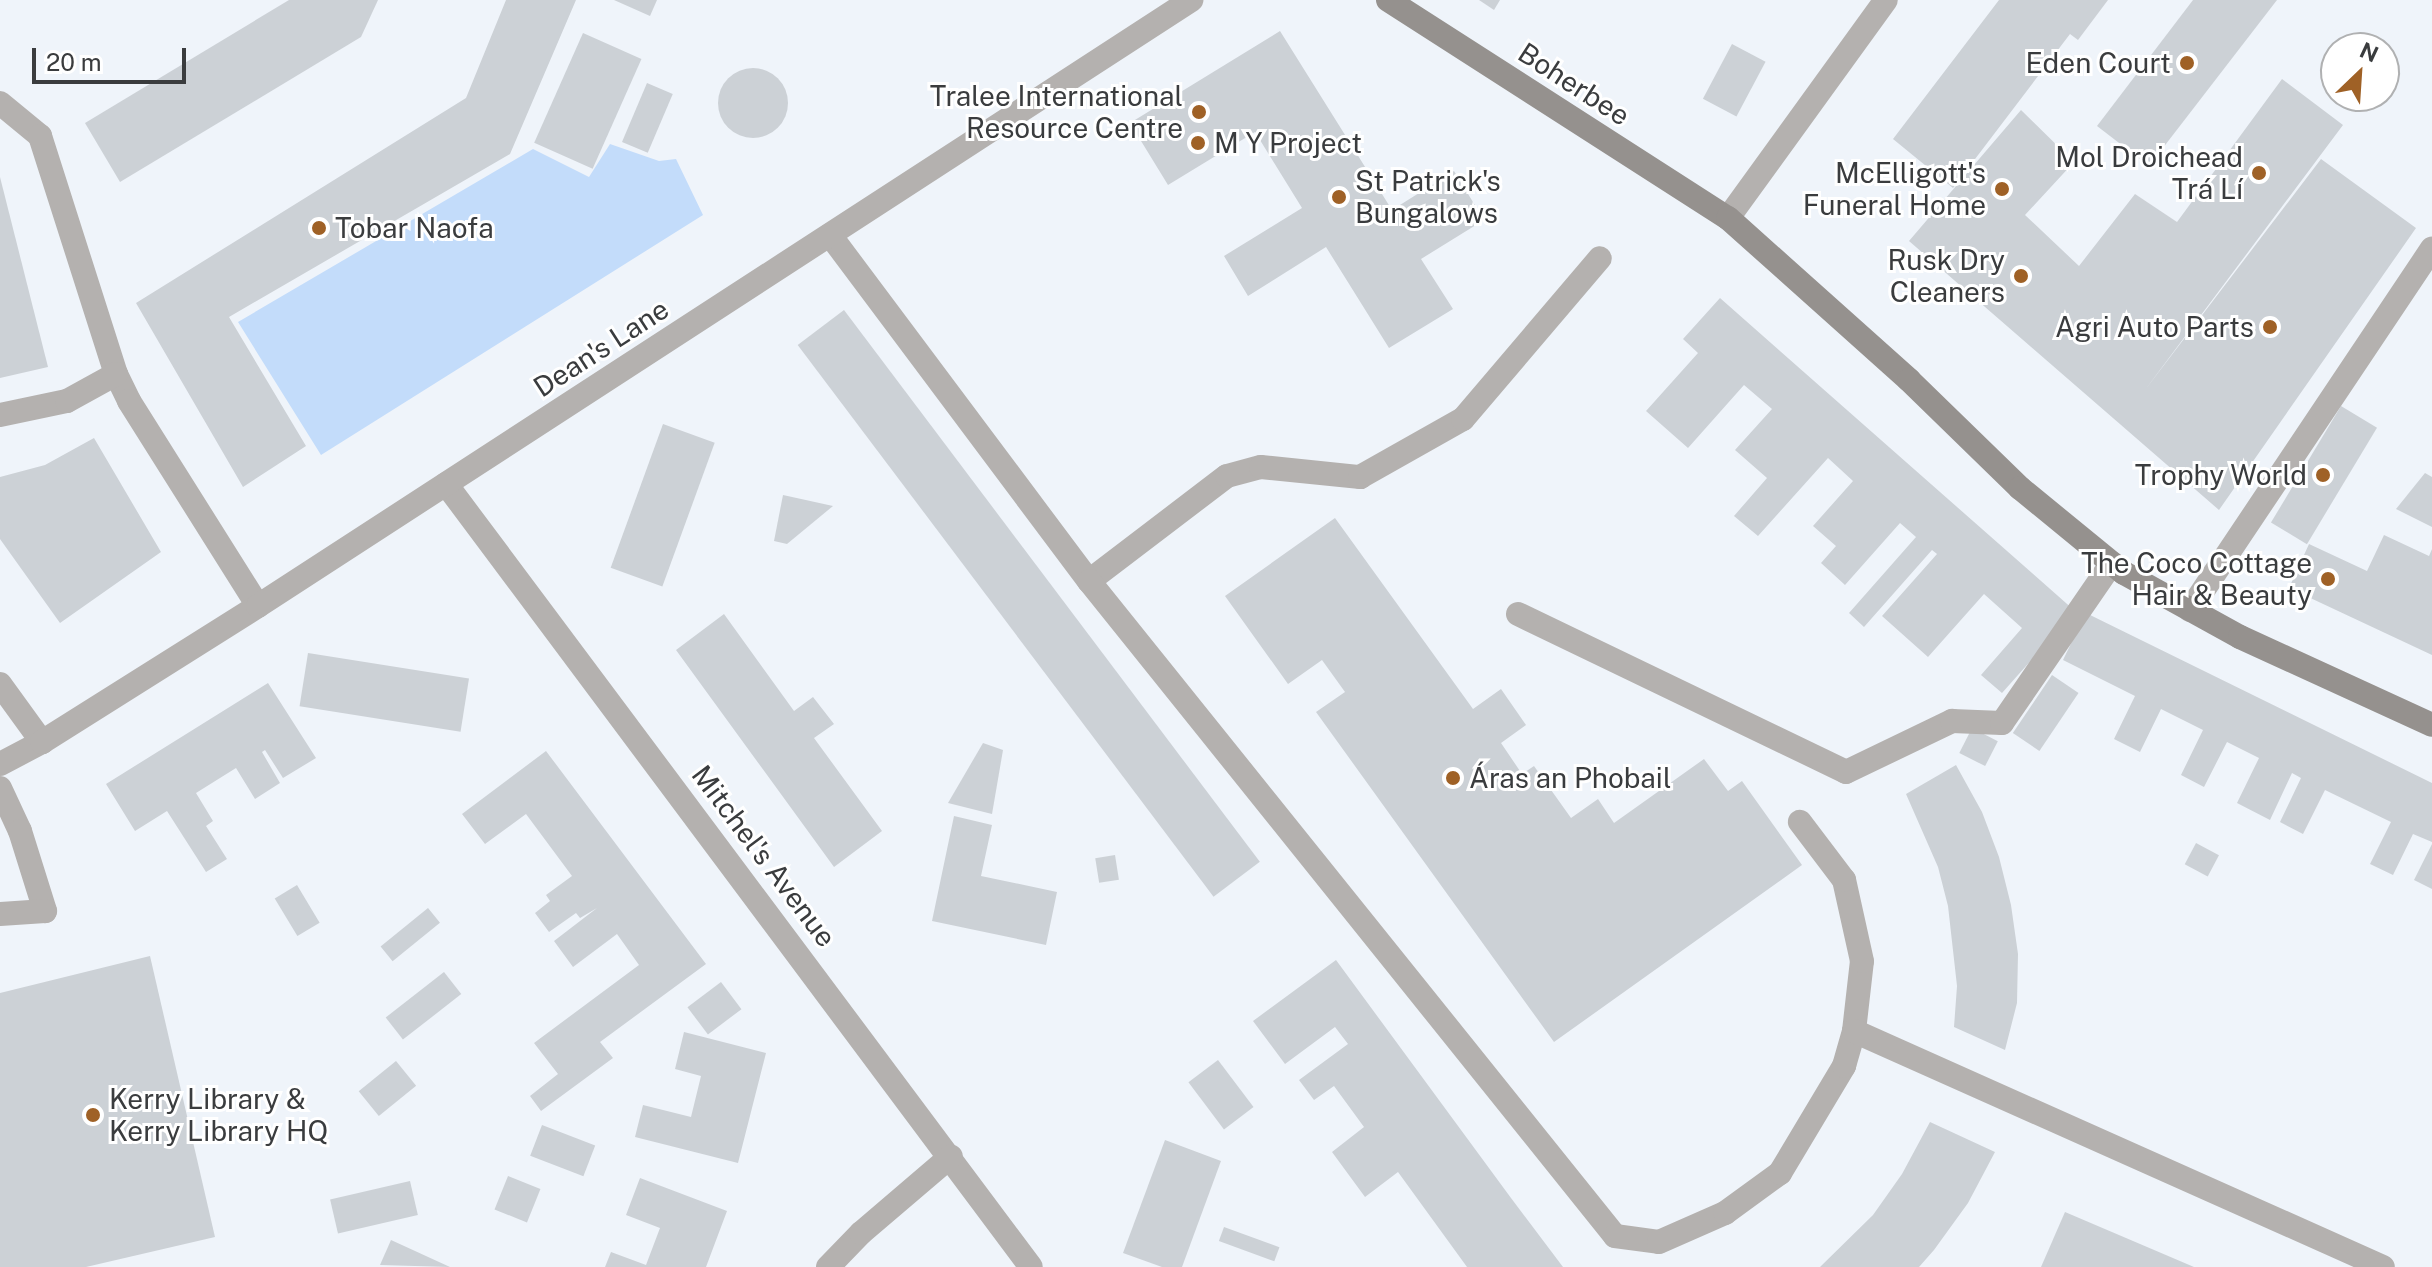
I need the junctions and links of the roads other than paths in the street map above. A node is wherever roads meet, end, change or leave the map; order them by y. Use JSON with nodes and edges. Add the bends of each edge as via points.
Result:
{"nodes":[{"id":1,"x":1191,"y":0,"type":"edge"},
{"id":2,"x":1388,"y":0,"type":"edge"},
{"id":3,"x":1886,"y":0,"type":"edge"},
{"id":4,"x":0,"y":103,"type":"edge"},
{"id":5,"x":1728,"y":218,"type":"junction"},
{"id":6,"x":830,"y":235,"type":"junction"},
{"id":7,"x":2432,"y":248,"type":"edge"},
{"id":8,"x":1600,"y":258,"type":"dead end"},
{"id":9,"x":116,"y":374,"type":"junction"},
{"id":10,"x":0,"y":415,"type":"edge"},
{"id":11,"x":446,"y":484,"type":"junction"},
{"id":12,"x":2112,"y":563,"type":"junction"},
{"id":13,"x":1089,"y":581,"type":"junction"},
{"id":14,"x":258,"y":606,"type":"junction"},
{"id":15,"x":2190,"y":610,"type":"junction"},
{"id":16,"x":1518,"y":614,"type":"dead end"},
{"id":17,"x":0,"y":684,"type":"edge"},
{"id":18,"x":2432,"y":725,"type":"edge"},
{"id":19,"x":42,"y":742,"type":"junction"},
{"id":20,"x":0,"y":764,"type":"edge"},
{"id":21,"x":0,"y":788,"type":"edge"},
{"id":22,"x":1800,"y":822,"type":"dead end"},
{"id":23,"x":0,"y":914,"type":"edge"},
{"id":24,"x":1854,"y":1031,"type":"junction"},
{"id":25,"x":951,"y":1156,"type":"junction"},
{"id":26,"x":828,"y":1267,"type":"edge"},
{"id":27,"x":1031,"y":1267,"type":"edge"},
{"id":28,"x":2383,"y":1267,"type":"edge"}],
"edges":[{"from":1,"to":6,"type":"street","name":"Dean's Lane"},
{"from":2,"to":5,"type":"main road","name":"Boherbee"},
{"from":3,"to":5,"type":"street"},
{"from":4,"to":9,"type":"street","via":[[40,136]]},
{"from":5,"to":12,"type":"main road","name":"Boherbee","via":[[2020,488]]},
{"from":6,"to":11,"type":"street","name":"Dean's Lane"},
{"from":6,"to":13,"type":"street"},
{"from":7,"to":15,"type":"street"},
{"from":8,"to":13,"type":"street","via":[[1463,419],[1360,477],[1261,467],[1227,476]]},
{"from":9,"to":10,"type":"street","via":[[67,401]]},
{"from":9,"to":14,"type":"street"},
{"from":11,"to":14,"type":"street","name":"Dean's Lane"},
{"from":11,"to":25,"type":"street","name":"Mitchel's Avenue"},
{"from":12,"to":15,"type":"main road","name":"Boherbee"},
{"from":12,"to":16,"type":"street","via":[[2002,723],[1952,721],[1846,772]]},
{"from":13,"to":24,"type":"street","via":[[1615,1236],[1659,1242],[1725,1213],[1780,1173],[1844,1066]]},
{"from":14,"to":19,"type":"street","name":"Dean's Lane"},
{"from":15,"to":18,"type":"main road","name":"Boherbee"},
{"from":17,"to":19,"type":"street"},
{"from":19,"to":20,"type":"street","name":"Dean's Lane"},
{"from":21,"to":23,"type":"street","via":[[20,831],[45,911]]},
{"from":22,"to":24,"type":"street","via":[[1844,880],[1862,961]]},
{"from":24,"to":28,"type":"street"},
{"from":25,"to":26,"type":"street"},
{"from":25,"to":27,"type":"street","name":"Mitchel's Avenue"}]}
